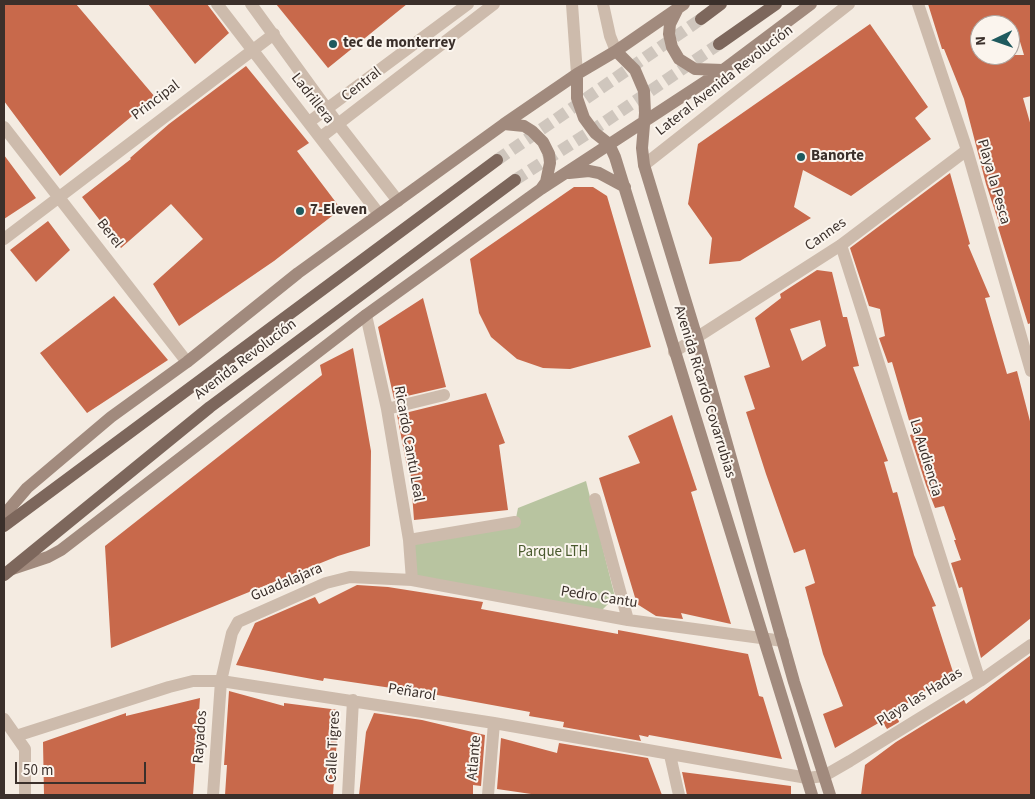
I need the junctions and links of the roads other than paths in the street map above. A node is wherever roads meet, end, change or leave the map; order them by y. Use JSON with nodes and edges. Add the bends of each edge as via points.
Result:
{"nodes":[{"id":1,"x":217,"y":4,"type":"edge"},
{"id":2,"x":251,"y":4,"type":"edge"},
{"id":3,"x":468,"y":4,"type":"edge"},
{"id":4,"x":494,"y":4,"type":"edge"},
{"id":5,"x":572,"y":4,"type":"edge"},
{"id":6,"x":606,"y":4,"type":"edge"},
{"id":7,"x":721,"y":4,"type":"edge"},
{"id":8,"x":776,"y":4,"type":"edge"},
{"id":9,"x":811,"y":4,"type":"edge"},
{"id":10,"x":849,"y":4,"type":"edge"},
{"id":11,"x":918,"y":4,"type":"edge"},
{"id":12,"x":681,"y":6,"type":"edge"},
{"id":13,"x":701,"y":19,"type":"tunnel mouth"},
{"id":14,"x":274,"y":34,"type":"junction"},
{"id":15,"x":719,"y":44,"type":"tunnel mouth"},
{"id":16,"x":252,"y":49,"type":"junction"},
{"id":17,"x":616,"y":52,"type":"junction"},
{"id":18,"x":723,"y":70,"type":"junction"},
{"id":19,"x":577,"y":74,"type":"junction"},
{"id":20,"x":328,"y":108,"type":"junction"},
{"id":21,"x":309,"y":122,"type":"junction"},
{"id":22,"x":338,"y":124,"type":"junction"},
{"id":23,"x":504,"y":124,"type":"junction"},
{"id":24,"x":643,"y":124,"type":"junction"},
{"id":25,"x":4,"y":128,"type":"edge"},
{"id":26,"x":321,"y":137,"type":"junction"},
{"id":27,"x":609,"y":144,"type":"junction"},
{"id":28,"x":967,"y":150,"type":"junction"},
{"id":29,"x":497,"y":160,"type":"tunnel mouth"},
{"id":30,"x":644,"y":165,"type":"junction"},
{"id":31,"x":566,"y":173,"type":"junction"},
{"id":32,"x":515,"y":180,"type":"tunnel mouth"},
{"id":33,"x":625,"y":187,"type":"junction"},
{"id":34,"x":541,"y":190,"type":"junction"},
{"id":35,"x":59,"y":196,"type":"junction"},
{"id":36,"x":398,"y":201,"type":"junction"},
{"id":37,"x":379,"y":214,"type":"junction"},
{"id":38,"x":4,"y":238,"type":"edge"},
{"id":39,"x":841,"y":245,"type":"junction"},
{"id":40,"x":366,"y":315,"type":"junction"},
{"id":41,"x":697,"y":338,"type":"junction"},
{"id":42,"x":674,"y":352,"type":"junction"},
{"id":43,"x":187,"y":362,"type":"junction"},
{"id":44,"x":1031,"y":371,"type":"edge"},
{"id":45,"x":444,"y":395,"type":"dead end"},
{"id":46,"x":387,"y":409,"type":"junction"},
{"id":47,"x":595,"y":499,"type":"dead end"},
{"id":48,"x":4,"y":515,"type":"edge"},
{"id":49,"x":515,"y":522,"type":"dead end"},
{"id":50,"x":4,"y":526,"type":"edge"},
{"id":51,"x":408,"y":540,"type":"junction"},
{"id":52,"x":7,"y":572,"type":"edge"},
{"id":53,"x":412,"y":580,"type":"junction"},
{"id":54,"x":628,"y":620,"type":"junction"},
{"id":55,"x":764,"y":640,"type":"junction"},
{"id":56,"x":783,"y":641,"type":"junction"},
{"id":57,"x":1031,"y":645,"type":"edge"},
{"id":58,"x":221,"y":681,"type":"junction"},
{"id":59,"x":980,"y":681,"type":"junction"},
{"id":60,"x":353,"y":700,"type":"junction"},
{"id":61,"x":4,"y":719,"type":"edge"},
{"id":62,"x":494,"y":723,"type":"junction"},
{"id":63,"x":16,"y":736,"type":"junction"},
{"id":64,"x":670,"y":755,"type":"junction"},
{"id":65,"x":824,"y":776,"type":"junction"},
{"id":66,"x":808,"y":778,"type":"junction"},
{"id":67,"x":24,"y":795,"type":"edge"},
{"id":68,"x":213,"y":795,"type":"edge"},
{"id":69,"x":348,"y":795,"type":"edge"},
{"id":70,"x":488,"y":795,"type":"edge"},
{"id":71,"x":679,"y":795,"type":"edge"},
{"id":72,"x":812,"y":795,"type":"edge"},
{"id":73,"x":830,"y":795,"type":"edge"}],
"edges":[{"from":1,"to":16,"type":"street","name":"Ladrillera"},
{"from":2,"to":14,"type":"street","name":"Ladrillera"},
{"from":3,"to":20,"type":"street","name":"Central"},
{"from":4,"to":22,"type":"street","name":"Central"},
{"from":5,"to":19,"type":"street","name":"Avenida Ricardo Covarrubias"},
{"from":6,"to":17,"type":"street","name":"Avenida Ricardo Covarrubias","via":[[610,36]]},
{"from":7,"to":13,"type":"main road"},
{"from":8,"to":15,"type":"main road"},
{"from":9,"to":18,"type":"street"},
{"from":10,"to":30,"type":"street","name":"Lateral Avenida Revolución"},
{"from":11,"to":28,"type":"street","name":"Playa la Pesca"},
{"from":12,"to":17,"type":"street"},
{"from":12,"to":18,"type":"street","via":[[670,24],[669,34],[679,59],[695,69]]},
{"from":14,"to":16,"type":"street","name":"Principal"},
{"from":14,"to":20,"type":"street","name":"Ladrillera"},
{"from":16,"to":21,"type":"street","name":"Ladrillera"},
{"from":16,"to":35,"type":"street","name":"Principal"},
{"from":17,"to":19,"type":"street"},
{"from":17,"to":24,"type":"street","name":"Avenida Ricardo Covarrubias","via":[[627,60],[640,80],[645,102]]},
{"from":18,"to":24,"type":"street"},
{"from":19,"to":23,"type":"street"},
{"from":19,"to":27,"type":"street","name":"Avenida Ricardo Covarrubias","via":[[578,98],[584,118]]},
{"from":20,"to":21,"type":"street","name":"Central"},
{"from":20,"to":22,"type":"street","name":"Ladrillera"},
{"from":21,"to":26,"type":"street","name":"Ladrillera"},
{"from":22,"to":26,"type":"street","name":"Central"},
{"from":22,"to":36,"type":"street","name":"Ladrillera"},
{"from":23,"to":34,"type":"street","via":[[524,126],[543,142],[550,163]]},
{"from":23,"to":36,"type":"street"},
{"from":24,"to":27,"type":"street"},
{"from":24,"to":30,"type":"street","name":"Avenida Ricardo Covarrubias"},
{"from":25,"to":35,"type":"street","name":"Berel"},
{"from":26,"to":37,"type":"street","name":"Ladrillera"},
{"from":27,"to":31,"type":"street"},
{"from":27,"to":33,"type":"street","name":"Avenida Ricardo Covarrubias"},
{"from":28,"to":39,"type":"street","name":"Cannes"},
{"from":28,"to":44,"type":"street","name":"Playa la Pesca"},
{"from":29,"to":50,"type":"main road","name":"Avenida Revolución"},
{"from":30,"to":41,"type":"street","name":"Avenida Ricardo Covarrubias"},
{"from":31,"to":33,"type":"street","via":[[599,173]]},
{"from":31,"to":34,"type":"street"},
{"from":32,"to":52,"type":"main road","name":"Avenida Revolución","via":[[210,407]]},
{"from":33,"to":42,"type":"street","name":"Avenida Ricardo Covarrubias"},
{"from":34,"to":40,"type":"street"},
{"from":35,"to":38,"type":"street","name":"Principal"},
{"from":35,"to":43,"type":"street","name":"Berel"},
{"from":36,"to":37,"type":"street"},
{"from":37,"to":43,"type":"street","via":[[298,273]]},
{"from":39,"to":41,"type":"street","name":"Cannes"},
{"from":39,"to":59,"type":"street","name":"La Audiencia"},
{"from":40,"to":46,"type":"street","name":"Ricardo Cantú Leal"},
{"from":40,"to":52,"type":"street","via":[[62,550]]},
{"from":41,"to":42,"type":"street","name":"Cannes"},
{"from":41,"to":56,"type":"street","name":"Avenida Ricardo Covarrubias"},
{"from":42,"to":55,"type":"street","name":"Avenida Ricardo Covarrubias"},
{"from":43,"to":48,"type":"street","via":[[104,423],[27,488]]},
{"from":45,"to":46,"type":"street"},
{"from":46,"to":51,"type":"street","name":"Ricardo Cantú Leal"},
{"from":47,"to":54,"type":"street"},
{"from":49,"to":51,"type":"street"},
{"from":51,"to":53,"type":"street","name":"Ricardo Cantú Leal"},
{"from":53,"to":54,"type":"street","name":"Pedro Cantu"},
{"from":53,"to":58,"type":"street","name":"Guadalajara","via":[[350,577],[326,583],[238,622],[232,633]]},
{"from":54,"to":55,"type":"street","name":"Pedro Cantu"},
{"from":55,"to":56,"type":"street","name":"Pedro Cantu"},
{"from":55,"to":66,"type":"street","name":"Avenida Ricardo Covarrubias"},
{"from":56,"to":65,"type":"street","name":"Avenida Ricardo Covarrubias"},
{"from":57,"to":59,"type":"street","name":"Playa las Hadas"},
{"from":58,"to":60,"type":"street","name":"Peñarol"},
{"from":58,"to":63,"type":"street","name":"Peñarol","via":[[193,681],[169,687]]},
{"from":58,"to":68,"type":"street","name":"Rayados"},
{"from":59,"to":65,"type":"street","name":"Playa las Hadas"},
{"from":60,"to":62,"type":"street","name":"Peñarol"},
{"from":60,"to":69,"type":"street","name":"Calle Tigres"},
{"from":61,"to":63,"type":"street"},
{"from":62,"to":64,"type":"street","name":"Peñarol"},
{"from":62,"to":70,"type":"street","name":"Atlante"},
{"from":63,"to":67,"type":"street","via":[[25,749]]},
{"from":64,"to":66,"type":"street","name":"Peñarol"},
{"from":64,"to":71,"type":"street"},
{"from":65,"to":66,"type":"street"},
{"from":65,"to":73,"type":"street","name":"Avenida Ricardo Covarrubias"},
{"from":66,"to":72,"type":"street","name":"Avenida Ricardo Covarrubias"}]}
